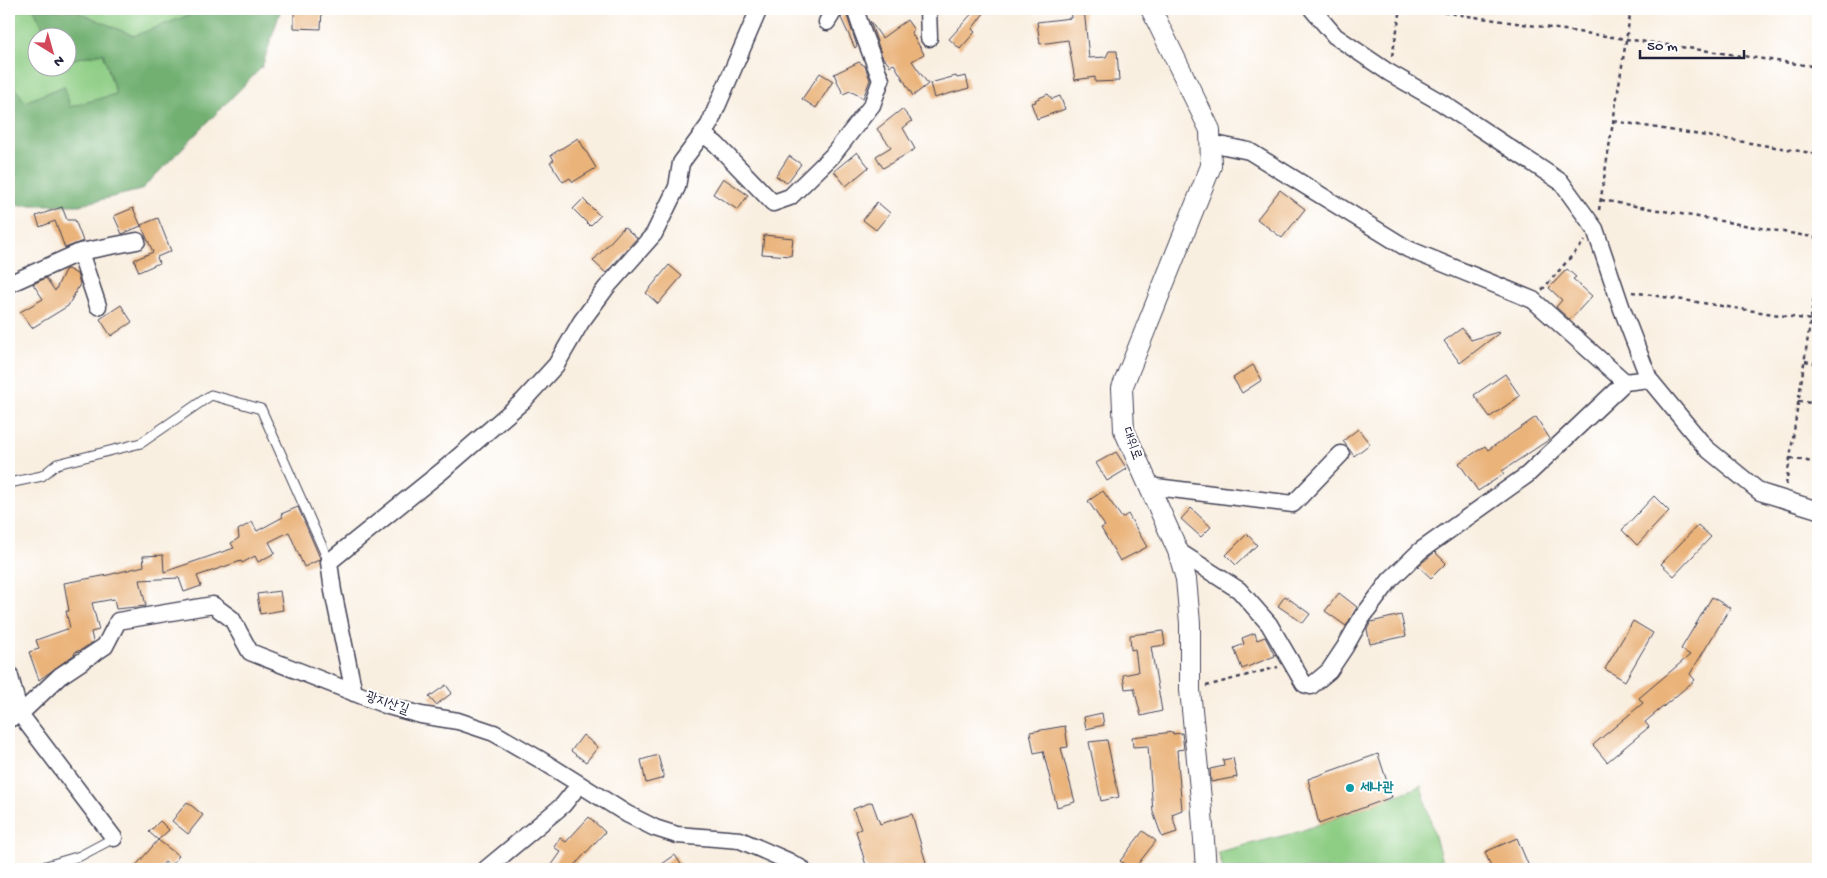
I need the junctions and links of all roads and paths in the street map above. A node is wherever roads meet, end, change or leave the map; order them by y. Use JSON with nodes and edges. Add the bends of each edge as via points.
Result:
{"nodes":[{"id":1,"x":759,"y":9,"type":"edge"},
{"id":2,"x":855,"y":9,"type":"edge"},
{"id":3,"x":928,"y":9,"type":"edge"},
{"id":4,"x":1151,"y":9,"type":"edge"},
{"id":5,"x":1312,"y":9,"type":"edge"},
{"id":6,"x":1401,"y":9,"type":"edge"},
{"id":7,"x":1420,"y":9,"type":"edge"},
{"id":8,"x":1631,"y":9,"type":"edge"},
{"id":9,"x":929,"y":38,"type":"dead end"},
{"id":10,"x":1626,"y":39,"type":"junction"},
{"id":11,"x":1818,"y":67,"type":"edge"},
{"id":12,"x":1388,"y":72,"type":"junction"},
{"id":13,"x":1614,"y":121,"type":"junction"},
{"id":14,"x":703,"y":134,"type":"junction"},
{"id":15,"x":1210,"y":143,"type":"junction"},
{"id":16,"x":1818,"y":154,"type":"edge"},
{"id":17,"x":1601,"y":200,"type":"junction"},
{"id":18,"x":1595,"y":229,"type":"junction"},
{"id":19,"x":1818,"y":238,"type":"edge"},
{"id":20,"x":136,"y":241,"type":"dead end"},
{"id":21,"x":80,"y":252,"type":"junction"},
{"id":22,"x":1818,"y":268,"type":"edge"},
{"id":23,"x":9,"y":284,"type":"edge"},
{"id":24,"x":1616,"y":290,"type":"junction"},
{"id":25,"x":1533,"y":300,"type":"junction"},
{"id":26,"x":98,"y":306,"type":"dead end"},
{"id":27,"x":1810,"y":320,"type":"junction"},
{"id":28,"x":1818,"y":321,"type":"edge"},
{"id":29,"x":1804,"y":361,"type":"junction"},
{"id":30,"x":1818,"y":364,"type":"edge"},
{"id":31,"x":1649,"y":379,"type":"junction"},
{"id":32,"x":1625,"y":382,"type":"junction"},
{"id":33,"x":1798,"y":401,"type":"junction"},
{"id":34,"x":1818,"y":404,"type":"edge"},
{"id":35,"x":1341,"y":454,"type":"dead end"},
{"id":36,"x":1790,"y":458,"type":"junction"},
{"id":37,"x":1818,"y":463,"type":"edge"},
{"id":38,"x":9,"y":484,"type":"edge"},
{"id":39,"x":1148,"y":486,"type":"junction"},
{"id":40,"x":1783,"y":500,"type":"junction"},
{"id":41,"x":1818,"y":510,"type":"edge"},
{"id":42,"x":1178,"y":551,"type":"junction"},
{"id":43,"x":330,"y":562,"type":"junction"},
{"id":44,"x":1292,"y":663,"type":"junction"},
{"id":45,"x":9,"y":673,"type":"edge"},
{"id":46,"x":1190,"y":690,"type":"junction"},
{"id":47,"x":354,"y":692,"type":"junction"},
{"id":48,"x":14,"y":716,"type":"edge"},
{"id":49,"x":579,"y":785,"type":"junction"},
{"id":50,"x":114,"y":838,"type":"joint"},
{"id":51,"x":36,"y":869,"type":"edge"},
{"id":52,"x":486,"y":869,"type":"edge"},
{"id":53,"x":802,"y":869,"type":"edge"},
{"id":54,"x":1206,"y":869,"type":"edge"}],
"edges":[{"from":1,"to":14,"type":"street"},
{"from":2,"to":14,"type":"street","via":[[881,80],[872,105],[832,156],[790,197],[773,203]]},
{"from":3,"to":9,"type":"street"},
{"from":4,"to":15,"type":"street","name":"대위로","via":[[1210,130]]},
{"from":5,"to":12,"type":"street","via":[[1335,36]]},
{"from":6,"to":12,"type":"path"},
{"from":7,"to":10,"type":"path"},
{"from":8,"to":10,"type":"path"},
{"from":10,"to":11,"type":"path"},
{"from":10,"to":13,"type":"path"},
{"from":12,"to":18,"type":"street","via":[[1442,103],[1561,182]]},
{"from":13,"to":16,"type":"path"},
{"from":13,"to":17,"type":"path"},
{"from":14,"to":43,"type":"street","via":[[681,163],[677,187],[654,234],[601,294],[556,366],[523,401]]},
{"from":15,"to":25,"type":"street","via":[[1249,151],[1408,249]]},
{"from":15,"to":39,"type":"street","name":"대위로","via":[[1211,166],[1122,388],[1124,430]]},
{"from":17,"to":18,"type":"path"},
{"from":17,"to":19,"type":"path"},
{"from":18,"to":24,"type":"street"},
{"from":18,"to":25,"type":"path"},
{"from":20,"to":21,"type":"street"},
{"from":21,"to":23,"type":"street"},
{"from":21,"to":26,"type":"street"},
{"from":22,"to":27,"type":"path"},
{"from":24,"to":27,"type":"path"},
{"from":24,"to":31,"type":"street"},
{"from":25,"to":32,"type":"street"},
{"from":27,"to":28,"type":"path"},
{"from":27,"to":29,"type":"path"},
{"from":29,"to":30,"type":"path"},
{"from":29,"to":33,"type":"path"},
{"from":31,"to":32,"type":"street"},
{"from":31,"to":40,"type":"street","via":[[1706,448],[1760,492]]},
{"from":32,"to":44,"type":"street","via":[[1527,475],[1420,551],[1390,580],[1329,671],[1311,686],[1304,684]]},
{"from":33,"to":34,"type":"path"},
{"from":33,"to":36,"type":"path"},
{"from":35,"to":39,"type":"street","via":[[1293,504]]},
{"from":36,"to":37,"type":"path"},
{"from":36,"to":40,"type":"path"},
{"from":38,"to":43,"type":"lane","via":[[42,476],[57,464],[141,443],[211,395],[262,409]]},
{"from":39,"to":42,"type":"street","name":"대위로"},
{"from":40,"to":41,"type":"street"},
{"from":42,"to":44,"type":"street","via":[[1239,590],[1269,624]]},
{"from":42,"to":46,"type":"street","name":"대위로","via":[[1186,579],[1190,623]]},
{"from":43,"to":47,"type":"street"},
{"from":44,"to":46,"type":"path"},
{"from":45,"to":48,"type":"street"},
{"from":46,"to":54,"type":"street","name":"대위로"},
{"from":47,"to":48,"type":"street","name":"광지산길","via":[[250,652],[232,619],[213,605],[118,621],[105,646],[60,676]]},
{"from":47,"to":49,"type":"street","name":"광지산길","via":[[388,706],[458,721],[494,734]]},
{"from":48,"to":50,"type":"street"},
{"from":49,"to":52,"type":"street","via":[[563,805]]},
{"from":49,"to":53,"type":"street","name":"광지산길","via":[[655,828],[677,835],[740,840]]},
{"from":50,"to":51,"type":"lane","via":[[80,856]]}]}
